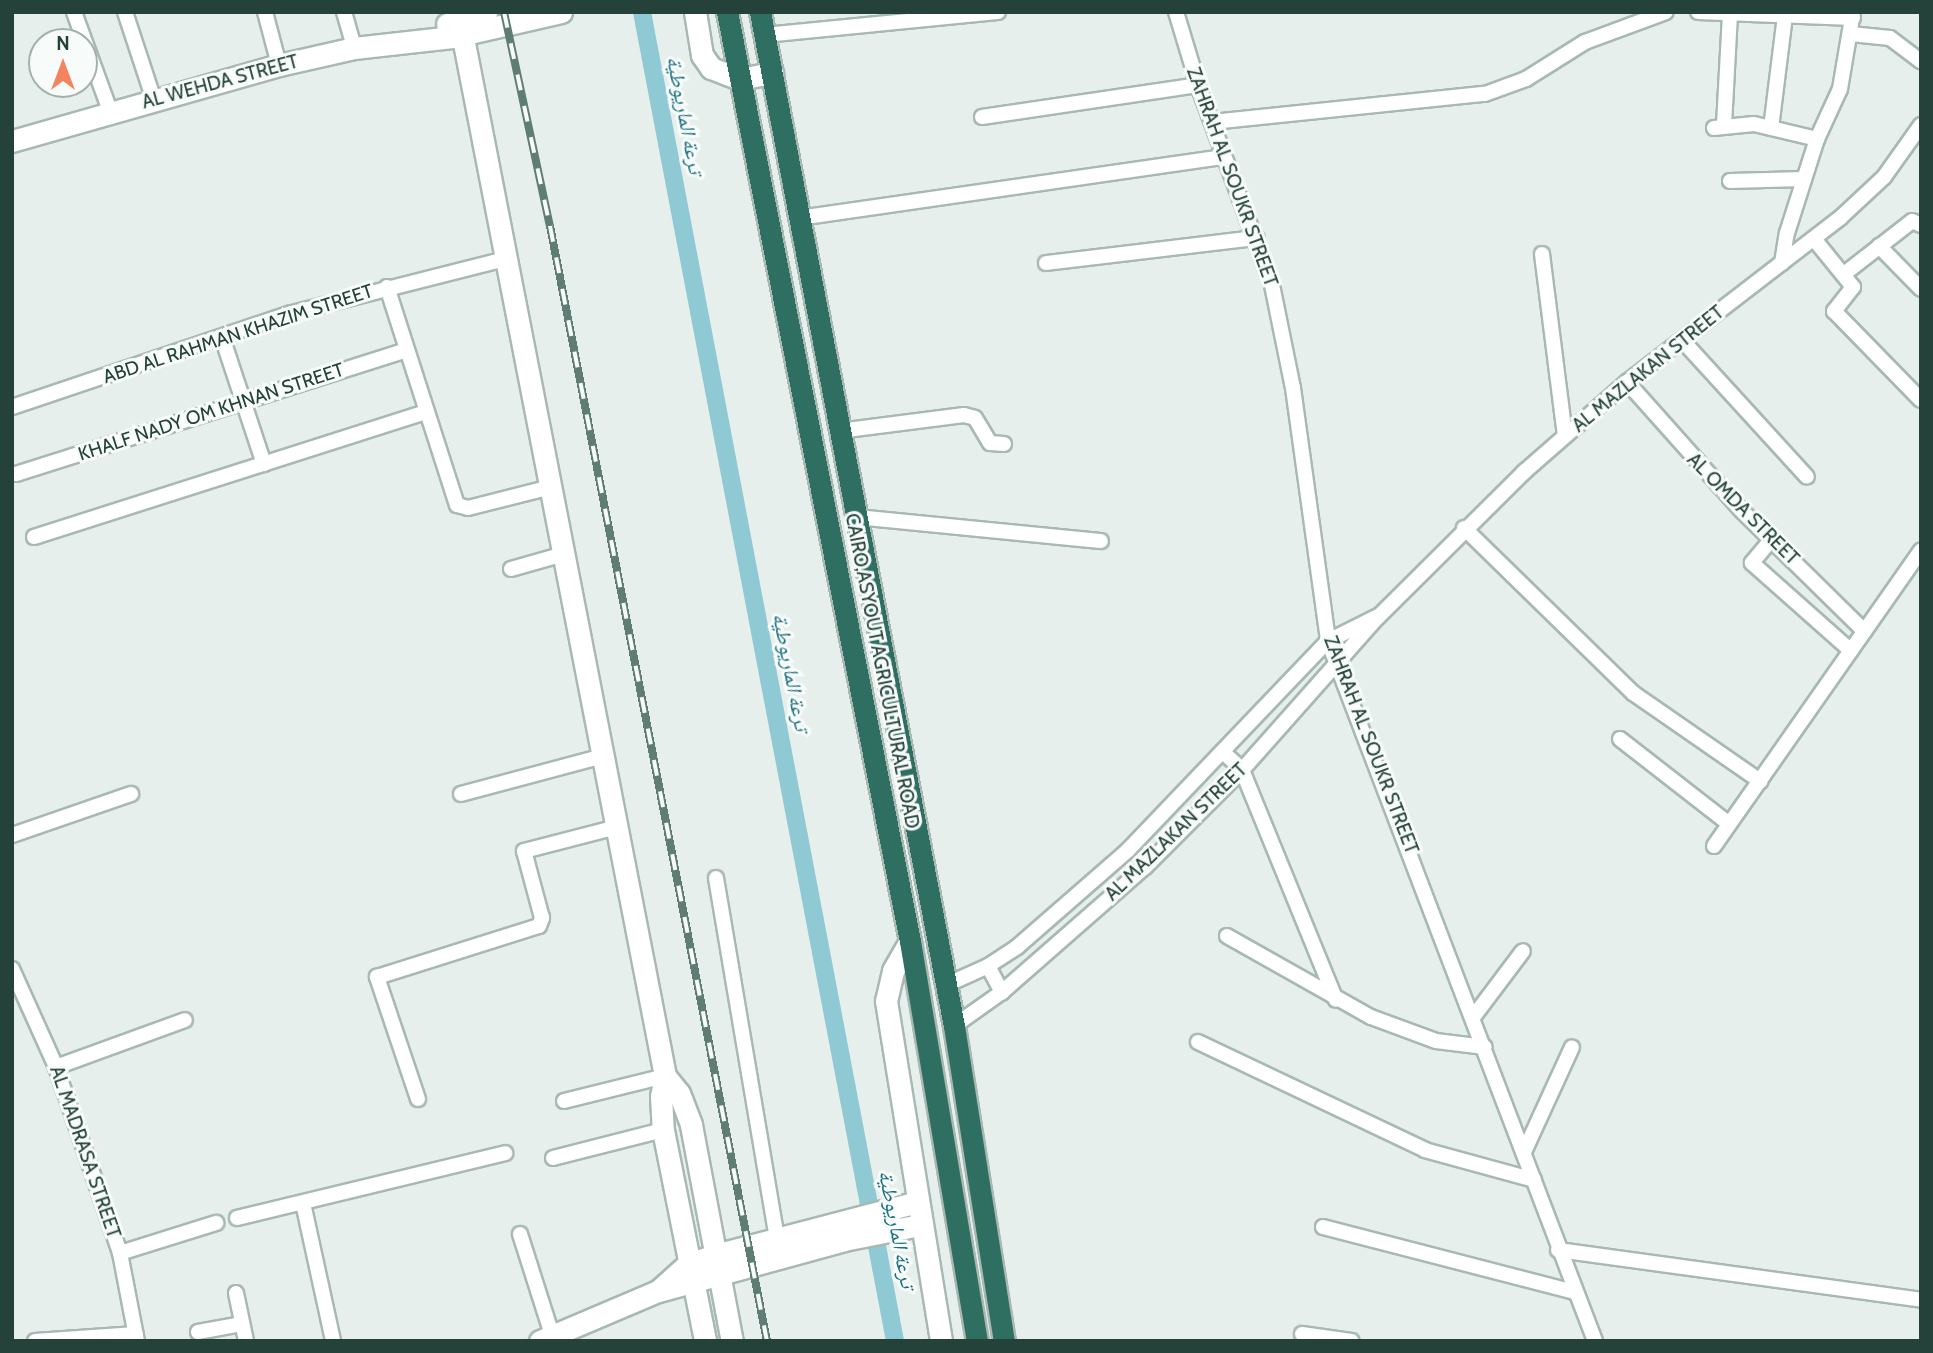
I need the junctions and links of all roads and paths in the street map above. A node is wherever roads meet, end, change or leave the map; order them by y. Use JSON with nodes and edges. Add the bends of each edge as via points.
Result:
{"nodes":[{"id":1,"x":74,"y":12,"type":"edge"},
{"id":2,"x":125,"y":12,"type":"edge"},
{"id":3,"x":265,"y":12,"type":"edge"},
{"id":4,"x":344,"y":12,"type":"edge"},
{"id":5,"x":486,"y":12,"type":"edge"},
{"id":6,"x":561,"y":12,"type":"edge"},
{"id":7,"x":695,"y":12,"type":"edge"},
{"id":8,"x":727,"y":12,"type":"edge"},
{"id":9,"x":760,"y":12,"type":"edge"},
{"id":10,"x":998,"y":12,"type":"edge"},
{"id":11,"x":1176,"y":12,"type":"edge"},
{"id":12,"x":1666,"y":12,"type":"edge"},
{"id":13,"x":1698,"y":12,"type":"edge"},
{"id":14,"x":976,"y":13,"type":"edge"},
{"id":15,"x":1730,"y":13,"type":"edge"},
{"id":16,"x":1785,"y":15,"type":"junction"},
{"id":17,"x":1853,"y":15,"type":"edge"},
{"id":18,"x":920,"y":16,"type":"edge"},
{"id":19,"x":460,"y":22,"type":"edge"},
{"id":20,"x":1851,"y":34,"type":"junction"},
{"id":21,"x":764,"y":35,"type":"junction"},
{"id":22,"x":354,"y":48,"type":"junction"},
{"id":23,"x":1921,"y":61,"type":"edge"},
{"id":24,"x":279,"y":65,"type":"junction"},
{"id":25,"x":772,"y":73,"type":"junction"},
{"id":26,"x":740,"y":79,"type":"junction"},
{"id":27,"x":1198,"y":85,"type":"junction"},
{"id":28,"x":154,"y":100,"type":"junction"},
{"id":29,"x":110,"y":111,"type":"junction"},
{"id":30,"x":982,"y":117,"type":"dead end"},
{"id":31,"x":1212,"y":122,"type":"junction"},
{"id":32,"x":1921,"y":125,"type":"edge"},
{"id":33,"x":1771,"y":128,"type":"junction"},
{"id":34,"x":1817,"y":139,"type":"junction"},
{"id":35,"x":12,"y":141,"type":"edge"},
{"id":36,"x":1224,"y":158,"type":"junction"},
{"id":37,"x":1804,"y":179,"type":"junction"},
{"id":38,"x":1730,"y":181,"type":"dead end"},
{"id":39,"x":799,"y":218,"type":"junction"},
{"id":40,"x":1919,"y":223,"type":"edge"},
{"id":41,"x":1257,"y":238,"type":"junction"},
{"id":42,"x":1814,"y":239,"type":"junction"},
{"id":43,"x":1880,"y":246,"type":"junction"},
{"id":44,"x":1542,"y":254,"type":"dead end"},
{"id":45,"x":506,"y":259,"type":"junction"},
{"id":46,"x":1046,"y":263,"type":"dead end"},
{"id":47,"x":1782,"y":263,"type":"junction"},
{"id":48,"x":1844,"y":274,"type":"junction"},
{"id":49,"x":387,"y":287,"type":"junction"},
{"id":50,"x":1921,"y":289,"type":"edge"},
{"id":51,"x":222,"y":337,"type":"junction"},
{"id":52,"x":1682,"y":340,"type":"junction"},
{"id":53,"x":407,"y":351,"type":"junction"},
{"id":54,"x":1627,"y":383,"type":"junction"},
{"id":55,"x":1921,"y":400,"type":"edge"},
{"id":56,"x":244,"y":401,"type":"junction"},
{"id":57,"x":12,"y":407,"type":"edge"},
{"id":58,"x":425,"y":412,"type":"junction"},
{"id":59,"x":839,"y":431,"type":"junction"},
{"id":60,"x":1565,"y":435,"type":"junction"},
{"id":61,"x":1004,"y":444,"type":"dead end"},
{"id":62,"x":264,"y":464,"type":"junction"},
{"id":63,"x":16,"y":474,"type":"dead end"},
{"id":64,"x":1807,"y":477,"type":"dead end"},
{"id":65,"x":551,"y":488,"type":"junction"},
{"id":66,"x":856,"y":517,"type":"junction"},
{"id":67,"x":1464,"y":528,"type":"junction"},
{"id":68,"x":34,"y":537,"type":"dead end"},
{"id":69,"x":1772,"y":540,"type":"junction"},
{"id":70,"x":1101,"y":541,"type":"dead end"},
{"id":71,"x":1921,"y":550,"type":"edge"},
{"id":72,"x":564,"y":554,"type":"junction"},
{"id":73,"x":511,"y":569,"type":"dead end"},
{"id":74,"x":1378,"y":617,"type":"junction"},
{"id":75,"x":1864,"y":631,"type":"junction"},
{"id":76,"x":1328,"y":641,"type":"junction"},
{"id":77,"x":1851,"y":651,"type":"junction"},
{"id":78,"x":1337,"y":660,"type":"junction"},
{"id":79,"x":1620,"y":740,"type":"dead end"},
{"id":80,"x":1223,"y":752,"type":"junction"},
{"id":81,"x":603,"y":756,"type":"junction"},
{"id":82,"x":1242,"y":770,"type":"junction"},
{"id":83,"x":1760,"y":781,"type":"junction"},
{"id":84,"x":131,"y":794,"type":"dead end"},
{"id":85,"x":461,"y":794,"type":"dead end"},
{"id":86,"x":1729,"y":824,"type":"junction"},
{"id":87,"x":617,"y":827,"type":"junction"},
{"id":88,"x":12,"y":835,"type":"edge"},
{"id":89,"x":1713,"y":846,"type":"dead end"},
{"id":90,"x":1128,"y":850,"type":"junction"},
{"id":91,"x":1145,"y":867,"type":"junction"},
{"id":92,"x":716,"y":878,"type":"dead end"},
{"id":93,"x":934,"y":931,"type":"junction"},
{"id":94,"x":1227,"y":936,"type":"dead end"},
{"id":95,"x":910,"y":941,"type":"junction"},
{"id":96,"x":1523,"y":951,"type":"dead end"},
{"id":97,"x":988,"y":966,"type":"junction"},
{"id":98,"x":12,"y":969,"type":"edge"},
{"id":99,"x":946,"y":985,"type":"junction"},
{"id":100,"x":1002,"y":992,"type":"junction"},
{"id":101,"x":1336,"y":1000,"type":"junction"},
{"id":102,"x":1474,"y":1016,"type":"junction"},
{"id":103,"x":185,"y":1020,"type":"dead end"},
{"id":104,"x":954,"y":1026,"type":"junction"},
{"id":105,"x":1198,"y":1042,"type":"dead end"},
{"id":106,"x":1485,"y":1047,"type":"junction"},
{"id":107,"x":1572,"y":1048,"type":"dead end"},
{"id":108,"x":56,"y":1067,"type":"junction"},
{"id":109,"x":666,"y":1076,"type":"junction"},
{"id":110,"x":418,"y":1099,"type":"dead end"},
{"id":111,"x":564,"y":1101,"type":"dead end"},
{"id":112,"x":663,"y":1130,"type":"junction"},
{"id":113,"x":1524,"y":1152,"type":"junction"},
{"id":114,"x":505,"y":1153,"type":"dead end"},
{"id":115,"x":553,"y":1158,"type":"dead end"},
{"id":116,"x":1534,"y":1180,"type":"junction"},
{"id":117,"x":303,"y":1203,"type":"junction"},
{"id":118,"x":910,"y":1216,"type":"junction"},
{"id":119,"x":237,"y":1218,"type":"dead end"},
{"id":120,"x":216,"y":1223,"type":"dead end"},
{"id":121,"x":1323,"y":1227,"type":"dead end"},
{"id":122,"x":841,"y":1232,"type":"junction"},
{"id":123,"x":520,"y":1234,"type":"dead end"},
{"id":124,"x":776,"y":1238,"type":"junction"},
{"id":125,"x":1558,"y":1250,"type":"junction"},
{"id":126,"x":120,"y":1253,"type":"junction"},
{"id":127,"x":717,"y":1265,"type":"junction"},
{"id":128,"x":690,"y":1274,"type":"junction"},
{"id":129,"x":1575,"y":1292,"type":"junction"},
{"id":130,"x":236,"y":1293,"type":"dead end"},
{"id":131,"x":1921,"y":1300,"type":"edge"},
{"id":132,"x":242,"y":1324,"type":"junction"},
{"id":133,"x":198,"y":1332,"type":"dead end"},
{"id":134,"x":1301,"y":1334,"type":"dead end"},
{"id":135,"x":136,"y":1337,"type":"edge"},
{"id":136,"x":546,"y":1338,"type":"edge"},
{"id":137,"x":35,"y":1341,"type":"edge"},
{"id":138,"x":246,"y":1341,"type":"edge"},
{"id":139,"x":333,"y":1341,"type":"edge"},
{"id":140,"x":705,"y":1341,"type":"edge"},
{"id":141,"x":732,"y":1341,"type":"edge"},
{"id":142,"x":941,"y":1341,"type":"edge"},
{"id":143,"x":977,"y":1341,"type":"edge"},
{"id":144,"x":1004,"y":1341,"type":"edge"},
{"id":145,"x":1352,"y":1341,"type":"edge"},
{"id":146,"x":1595,"y":1341,"type":"edge"}],
"edges":[{"from":1,"to":29,"type":"street"},
{"from":2,"to":28,"type":"street"},
{"from":3,"to":24,"type":"street"},
{"from":4,"to":22,"type":"street"},
{"from":5,"to":19,"type":"street","name":"AL WEHDA STREET"},
{"from":6,"to":19,"type":"street","name":"AL WEHDA STREET","via":[[529,20]]},
{"from":7,"to":26,"type":"street","via":[[702,55],[711,68]]},
{"from":8,"to":26,"type":"highway","name":"CAIRO,ASYOUT AGRICULTURAL ROAD"},
{"from":9,"to":21,"type":"highway","name":"CAIRO,ASYOUT AGRICULTURAL ROAD"},
{"from":10,"to":14,"type":"street"},
{"from":11,"to":27,"type":"street","name":"ZAHRAH AL SOUKR STREET"},
{"from":12,"to":31,"type":"street","via":[[1585,42],[1526,79],[1485,94]]},
{"from":13,"to":15,"type":"street"},
{"from":14,"to":18,"type":"street"},
{"from":15,"to":16,"type":"street"},
{"from":15,"to":33,"type":"street","via":[[1719,127]]},
{"from":16,"to":17,"type":"street"},
{"from":16,"to":33,"type":"street"},
{"from":17,"to":20,"type":"street"},
{"from":18,"to":21,"type":"street"},
{"from":19,"to":22,"type":"street","name":"AL WEHDA STREET","via":[[432,37]]},
{"from":19,"to":45,"type":"street"},
{"from":20,"to":23,"type":"street","via":[[1890,38]]},
{"from":20,"to":34,"type":"street","via":[[1840,89]]},
{"from":21,"to":25,"type":"highway","name":"CAIRO,ASYOUT AGRICULTURAL ROAD"},
{"from":22,"to":24,"type":"street","name":"AL WEHDA STREET"},
{"from":24,"to":28,"type":"street","name":"AL WEHDA STREET"},
{"from":25,"to":26,"type":"street"},
{"from":25,"to":39,"type":"highway","name":"CAIRO,ASYOUT AGRICULTURAL ROAD"},
{"from":26,"to":95,"type":"highway","name":"CAIRO,ASYOUT AGRICULTURAL ROAD"},
{"from":27,"to":30,"type":"street"},
{"from":27,"to":31,"type":"street","name":"ZAHRAH AL SOUKR STREET"},
{"from":28,"to":29,"type":"street","name":"AL WEHDA STREET"},
{"from":29,"to":35,"type":"street","name":"AL WEHDA STREET"},
{"from":31,"to":36,"type":"street","name":"ZAHRAH AL SOUKR STREET"},
{"from":32,"to":42,"type":"street","name":"AL MAZLAKAN STREET","via":[[1884,177]]},
{"from":33,"to":34,"type":"street"},
{"from":34,"to":37,"type":"street"},
{"from":36,"to":39,"type":"street"},
{"from":36,"to":41,"type":"street","name":"ZAHRAH AL SOUKR STREET"},
{"from":37,"to":38,"type":"street"},
{"from":37,"to":47,"type":"street"},
{"from":39,"to":59,"type":"highway","name":"CAIRO,ASYOUT AGRICULTURAL ROAD"},
{"from":40,"to":43,"type":"street"},
{"from":41,"to":46,"type":"street"},
{"from":41,"to":76,"type":"street","name":"ZAHRAH AL SOUKR STREET","via":[[1293,387]]},
{"from":42,"to":47,"type":"street","name":"AL MAZLAKAN STREET"},
{"from":42,"to":48,"type":"street"},
{"from":43,"to":48,"type":"street"},
{"from":43,"to":50,"type":"street"},
{"from":44,"to":60,"type":"street"},
{"from":45,"to":49,"type":"street","name":"ABD AL RAHMAN KHAZIM STREET"},
{"from":45,"to":65,"type":"street"},
{"from":47,"to":52,"type":"street","name":"AL MAZLAKAN STREET"},
{"from":48,"to":55,"type":"street","via":[[1853,287],[1834,311]]},
{"from":49,"to":51,"type":"street","name":"ABD AL RAHMAN KHAZIM STREET"},
{"from":49,"to":53,"type":"street"},
{"from":51,"to":56,"type":"street"},
{"from":51,"to":57,"type":"street","name":"ABD AL RAHMAN KHAZIM STREET"},
{"from":52,"to":54,"type":"street","name":"AL MAZLAKAN STREET"},
{"from":52,"to":64,"type":"street"},
{"from":53,"to":56,"type":"street","name":"KHALF NADY OM KHNAN STREET"},
{"from":53,"to":58,"type":"street"},
{"from":54,"to":60,"type":"street","name":"AL MAZLAKAN STREET"},
{"from":54,"to":69,"type":"street","name":"AL OMDA STREET"},
{"from":56,"to":62,"type":"street"},
{"from":56,"to":63,"type":"street","name":"KHALF NADY OM KHNAN STREET"},
{"from":58,"to":62,"type":"street"},
{"from":58,"to":65,"type":"street","via":[[457,505],[468,508]]},
{"from":59,"to":61,"type":"street","via":[[964,415],[982,425],[982,438]]},
{"from":59,"to":66,"type":"highway","name":"CAIRO,ASYOUT AGRICULTURAL ROAD"},
{"from":60,"to":67,"type":"street","name":"AL MAZLAKAN STREET"},
{"from":62,"to":68,"type":"street"},
{"from":65,"to":72,"type":"street"},
{"from":66,"to":70,"type":"street"},
{"from":66,"to":93,"type":"highway","name":"CAIRO,ASYOUT AGRICULTURAL ROAD"},
{"from":67,"to":74,"type":"street","name":"AL MAZLAKAN STREET"},
{"from":67,"to":83,"type":"street","via":[[1633,693]]},
{"from":69,"to":75,"type":"street","name":"AL OMDA STREET"},
{"from":69,"to":77,"type":"street","via":[[1752,563]]},
{"from":71,"to":75,"type":"street"},
{"from":72,"to":73,"type":"street"},
{"from":72,"to":81,"type":"street"},
{"from":74,"to":76,"type":"street","name":"AL MAZLAKAN STREET"},
{"from":74,"to":78,"type":"street","name":"AL MAZLAKAN STREET"},
{"from":75,"to":77,"type":"street"},
{"from":76,"to":78,"type":"street","name":"ZAHRAH AL SOUKR STREET"},
{"from":76,"to":80,"type":"street","name":"AL MAZLAKAN STREET"},
{"from":77,"to":83,"type":"street"},
{"from":78,"to":82,"type":"street","name":"AL MAZLAKAN STREET"},
{"from":78,"to":102,"type":"street","name":"ZAHRAH AL SOUKR STREET"},
{"from":79,"to":86,"type":"street"},
{"from":80,"to":82,"type":"street"},
{"from":80,"to":90,"type":"street","name":"AL MAZLAKAN STREET"},
{"from":81,"to":85,"type":"street"},
{"from":81,"to":87,"type":"street"},
{"from":82,"to":91,"type":"street","name":"AL MAZLAKAN STREET"},
{"from":82,"to":101,"type":"street"},
{"from":83,"to":86,"type":"street"},
{"from":84,"to":88,"type":"street"},
{"from":86,"to":89,"type":"street"},
{"from":87,"to":109,"type":"street"},
{"from":87,"to":110,"type":"street","via":[[524,851],[542,918],[539,926],[377,977]]},
{"from":90,"to":91,"type":"street"},
{"from":90,"to":97,"type":"street","name":"AL MAZLAKAN STREET"},
{"from":91,"to":100,"type":"street","name":"AL MAZLAKAN STREET"},
{"from":92,"to":124,"type":"street"},
{"from":93,"to":95,"type":"highway"},
{"from":93,"to":99,"type":"highway","name":"CAIRO,ASYOUT AGRICULTURAL ROAD"},
{"from":94,"to":101,"type":"street"},
{"from":95,"to":118,"type":"street","via":[[892,971],[886,1001]]},
{"from":95,"to":143,"type":"highway","name":"CAIRO,ASYOUT AGRICULTURAL ROAD"},
{"from":96,"to":102,"type":"street"},
{"from":97,"to":99,"type":"street","name":"AL MAZLAKAN STREET"},
{"from":97,"to":100,"type":"street"},
{"from":98,"to":108,"type":"street","name":"AL MADRASA STREET"},
{"from":99,"to":104,"type":"highway","name":"CAIRO,ASYOUT AGRICULTURAL ROAD"},
{"from":100,"to":104,"type":"street","name":"AL MAZLAKAN STREET"},
{"from":101,"to":106,"type":"street","via":[[1413,1035]]},
{"from":102,"to":106,"type":"street","name":"ZAHRAH AL SOUKR STREET"},
{"from":103,"to":108,"type":"street"},
{"from":104,"to":144,"type":"highway","name":"CAIRO,ASYOUT AGRICULTURAL ROAD"},
{"from":105,"to":116,"type":"street","via":[[1424,1150]]},
{"from":106,"to":113,"type":"street","name":"ZAHRAH AL SOUKR STREET"},
{"from":107,"to":113,"type":"street"},
{"from":108,"to":126,"type":"street","name":"AL MADRASA STREET"},
{"from":109,"to":111,"type":"street"},
{"from":109,"to":112,"type":"street","via":[[661,1097]]},
{"from":109,"to":127,"type":"street","via":[[689,1117]]},
{"from":112,"to":115,"type":"street"},
{"from":112,"to":128,"type":"street"},
{"from":113,"to":116,"type":"street","name":"ZAHRAH AL SOUKR STREET"},
{"from":114,"to":117,"type":"street"},
{"from":116,"to":125,"type":"street","name":"ZAHRAH AL SOUKR STREET"},
{"from":117,"to":119,"type":"street"},
{"from":117,"to":139,"type":"street"},
{"from":118,"to":122,"type":"street"},
{"from":118,"to":142,"type":"street"},
{"from":120,"to":126,"type":"street"},
{"from":121,"to":129,"type":"street"},
{"from":122,"to":124,"type":"street"},
{"from":122,"to":127,"type":"street"},
{"from":123,"to":136,"type":"street"},
{"from":124,"to":127,"type":"street"},
{"from":125,"to":129,"type":"street","name":"ZAHRAH AL SOUKR STREET"},
{"from":125,"to":131,"type":"street"},
{"from":126,"to":135,"type":"street","name":"AL MADRASA STREET"},
{"from":127,"to":128,"type":"street"},
{"from":127,"to":141,"type":"street"},
{"from":128,"to":136,"type":"street"},
{"from":128,"to":140,"type":"street"},
{"from":129,"to":146,"type":"street","name":"ZAHRAH AL SOUKR STREET"},
{"from":130,"to":132,"type":"street"},
{"from":132,"to":133,"type":"street"},
{"from":132,"to":138,"type":"street"},
{"from":134,"to":145,"type":"street"},
{"from":135,"to":137,"type":"street"}]}
